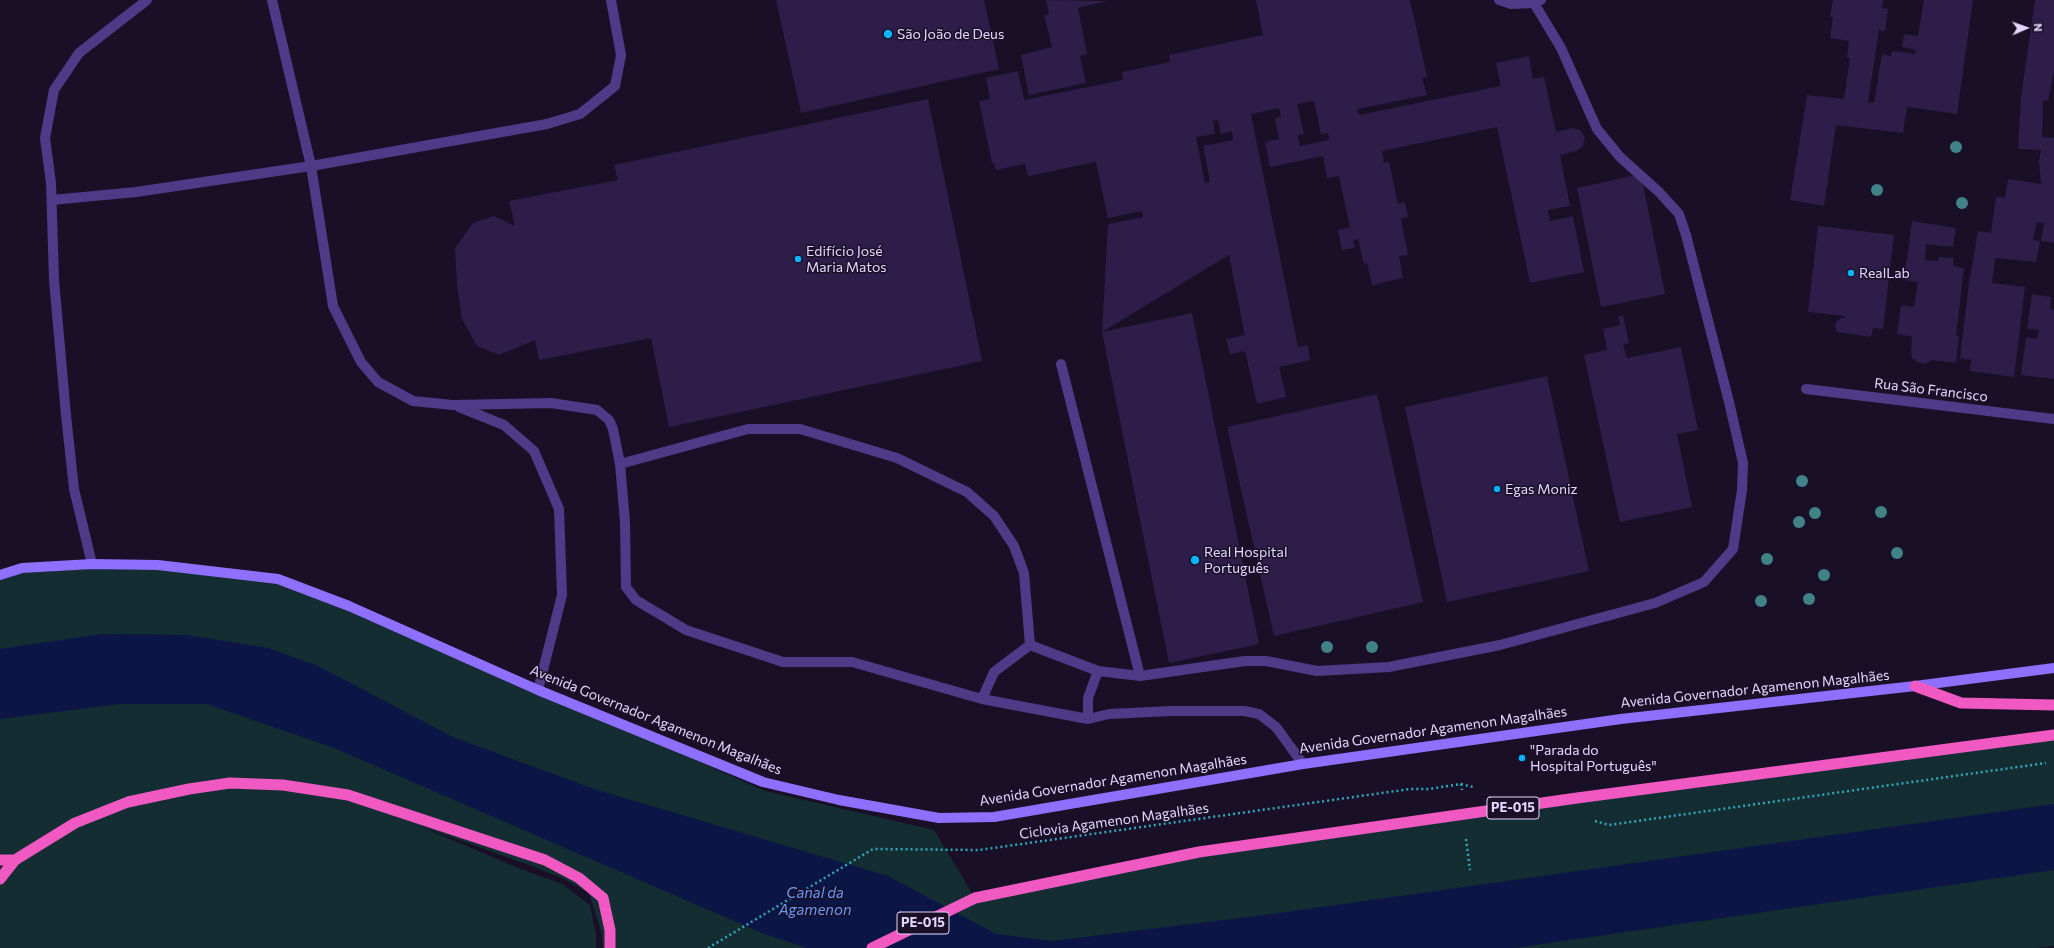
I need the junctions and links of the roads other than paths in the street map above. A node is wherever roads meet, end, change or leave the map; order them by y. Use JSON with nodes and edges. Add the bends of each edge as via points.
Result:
{"nodes":[{"id":1,"x":147,"y":0,"type":"edge"},
{"id":2,"x":272,"y":0,"type":"edge"},
{"id":3,"x":611,"y":0,"type":"edge"},
{"id":4,"x":1499,"y":0,"type":"edge"},
{"id":5,"x":1537,"y":1,"type":"edge"},
{"id":6,"x":311,"y":166,"type":"junction"},
{"id":7,"x":52,"y":200,"type":"junction"},
{"id":8,"x":1061,"y":364,"type":"dead end"},
{"id":9,"x":1806,"y":389,"type":"dead end"},
{"id":10,"x":453,"y":405,"type":"junction"},
{"id":11,"x":2054,"y":419,"type":"edge"},
{"id":12,"x":620,"y":464,"type":"junction"},
{"id":13,"x":92,"y":564,"type":"junction"},
{"id":14,"x":0,"y":575,"type":"edge"},
{"id":15,"x":1030,"y":645,"type":"junction"},
{"id":16,"x":2054,"y":668,"type":"edge"},
{"id":17,"x":1098,"y":671,"type":"junction"},
{"id":18,"x":1140,"y":676,"type":"junction"},
{"id":19,"x":1915,"y":686,"type":"junction"},
{"id":20,"x":538,"y":690,"type":"junction"},
{"id":21,"x":982,"y":699,"type":"junction"},
{"id":22,"x":2054,"y":705,"type":"edge"},
{"id":23,"x":1088,"y":719,"type":"junction"},
{"id":24,"x":2054,"y":735,"type":"edge"},
{"id":25,"x":1303,"y":764,"type":"junction"},
{"id":26,"x":0,"y":860,"type":"edge"},
{"id":27,"x":15,"y":860,"type":"junction"},
{"id":28,"x":0,"y":879,"type":"edge"},
{"id":29,"x":610,"y":948,"type":"edge"},
{"id":30,"x":872,"y":948,"type":"edge"}],
"edges":[{"from":1,"to":7,"type":"street","via":[[79,52],[54,90],[45,138]]},
{"from":2,"to":6,"type":"street"},
{"from":3,"to":6,"type":"street","via":[[621,55],[615,86],[580,114],[547,124]]},
{"from":4,"to":5,"type":"street","via":[[1510,4]]},
{"from":5,"to":18,"type":"street","via":[[1597,128],[1620,157],[1679,214],[1743,463],[1742,490],[1733,549],[1704,582],[1655,603],[1562,629],[1439,658],[1389,667],[1317,671],[1266,661],[1246,661]]},
{"from":6,"to":7,"type":"street","via":[[136,192]]},
{"from":6,"to":10,"type":"street","via":[[333,306],[361,362],[378,382],[412,401]]},
{"from":7,"to":13,"type":"street","via":[[54,280],[74,489]]},
{"from":8,"to":18,"type":"street"},
{"from":9,"to":11,"type":"street","name":"Rua São Francisco"},
{"from":10,"to":12,"type":"street","via":[[551,404],[597,410],[609,420],[613,428]]},
{"from":10,"to":20,"type":"street","via":[[504,425],[534,451],[558,509],[562,595]]},
{"from":12,"to":15,"type":"street","via":[[748,429],[800,429],[897,458],[967,492],[994,516],[1014,546],[1024,573]]},
{"from":12,"to":21,"type":"street","via":[[625,522],[626,587],[636,600],[686,630],[783,662],[852,662]]},
{"from":13,"to":14,"type":"main road","name":"Avenida Governador Agamenon Magalhães","via":[[22,568]]},
{"from":13,"to":20,"type":"main road","name":"Avenida Governador Agamenon Magalhães","via":[[158,565],[278,579],[349,606]]},
{"from":15,"to":17,"type":"street"},
{"from":15,"to":21,"type":"street","via":[[994,672]]},
{"from":16,"to":19,"type":"main road","name":"Avenida Governador Agamenon Magalhães"},
{"from":17,"to":18,"type":"street"},
{"from":17,"to":23,"type":"street","via":[[1088,698]]},
{"from":19,"to":22,"type":"highway","via":[[1961,703]]},
{"from":19,"to":25,"type":"main road","name":"Avenida Governador Agamenon Magalhães","via":[[1621,718]]},
{"from":20,"to":25,"type":"main road","name":"Avenida Governador Agamenon Magalhães","via":[[763,782],[839,800],[939,818],[994,817]]},
{"from":21,"to":23,"type":"street"},
{"from":23,"to":25,"type":"street","via":[[1109,714],[1171,710],[1244,711],[1259,714],[1276,726]]},
{"from":24,"to":30,"type":"highway","number":"PE-015","via":[[1577,798],[1199,852],[975,898]]},
{"from":26,"to":27,"type":"highway"},
{"from":27,"to":28,"type":"highway"},
{"from":27,"to":29,"type":"highway","via":[[75,823],[128,802],[230,783],[282,785],[348,795],[545,860],[579,878],[604,898],[610,930]]}]}
